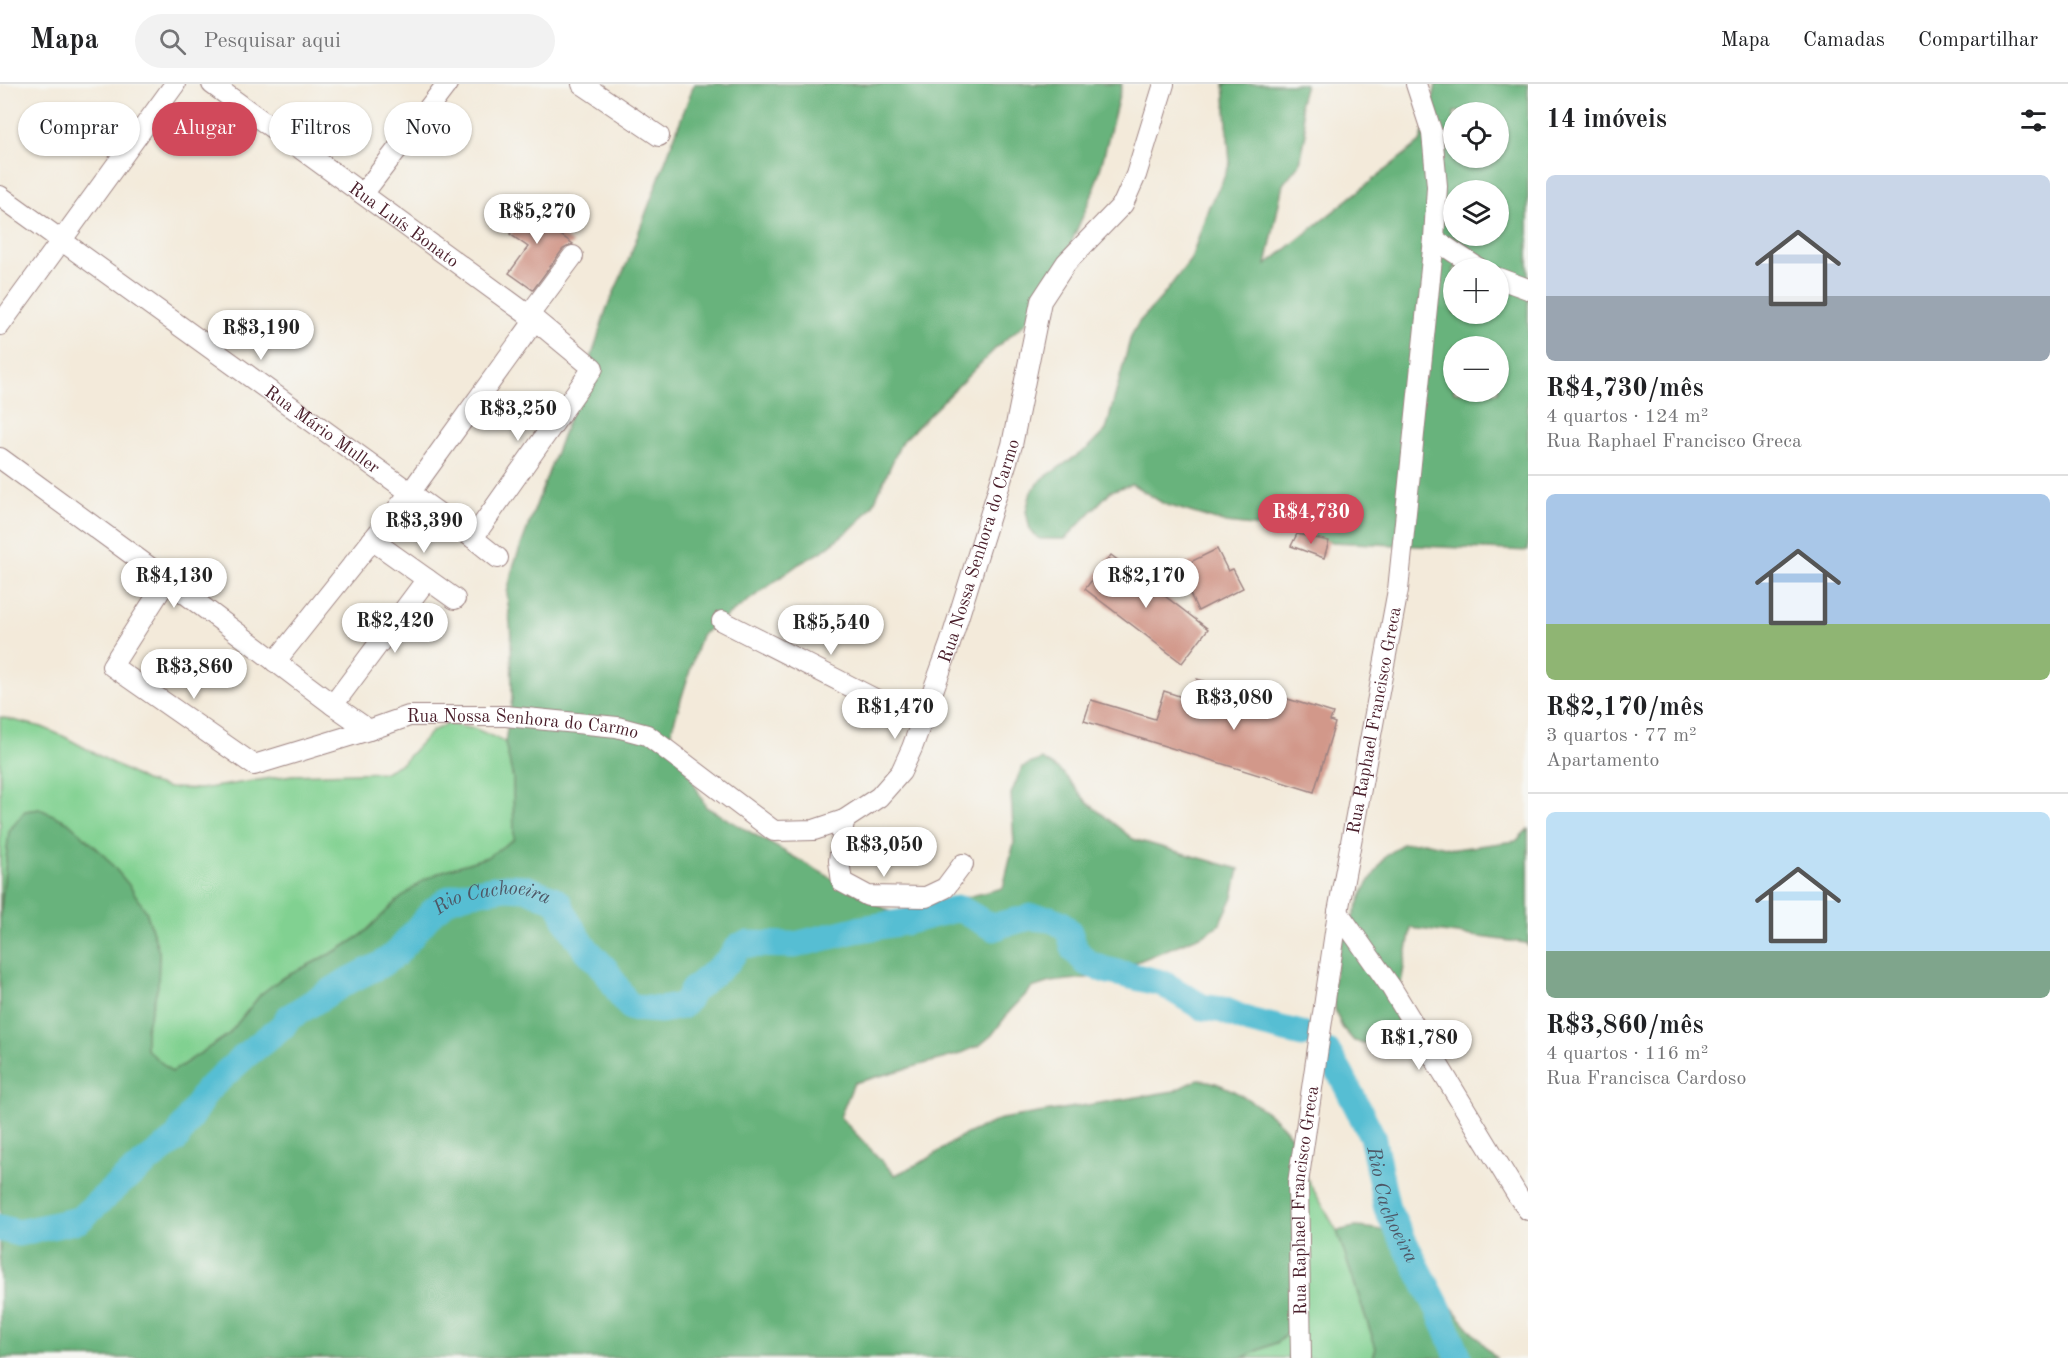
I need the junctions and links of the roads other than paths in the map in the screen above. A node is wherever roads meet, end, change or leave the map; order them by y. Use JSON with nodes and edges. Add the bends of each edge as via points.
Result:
{"nodes":[{"id":1,"x":175,"y":84,"type":"edge"},
{"id":2,"x":212,"y":84,"type":"edge"},
{"id":3,"x":447,"y":84,"type":"edge"},
{"id":4,"x":582,"y":84,"type":"edge"},
{"id":5,"x":1164,"y":84,"type":"edge"},
{"id":6,"x":1416,"y":84,"type":"edge"},
{"id":7,"x":659,"y":136,"type":"dead end"},
{"id":8,"x":363,"y":194,"type":"junction"},
{"id":9,"x":0,"y":196,"type":"edge"},
{"id":10,"x":1434,"y":239,"type":"junction"},
{"id":11,"x":63,"y":240,"type":"junction"},
{"id":12,"x":573,"y":256,"type":"dead end"},
{"id":13,"x":1463,"y":258,"type":"edge"},
{"id":14,"x":1509,"y":282,"type":"edge"},
{"id":15,"x":1528,"y":289,"type":"edge"},
{"id":16,"x":532,"y":318,"type":"junction"},
{"id":17,"x":0,"y":325,"type":"edge"},
{"id":18,"x":0,"y":458,"type":"edge"},
{"id":19,"x":410,"y":493,"type":"junction"},
{"id":20,"x":473,"y":538,"type":"junction"},
{"id":21,"x":372,"y":540,"type":"junction"},
{"id":22,"x":498,"y":558,"type":"dead end"},
{"id":23,"x":427,"y":579,"type":"junction"},
{"id":24,"x":167,"y":580,"type":"junction"},
{"id":25,"x":455,"y":599,"type":"dead end"},
{"id":26,"x":722,"y":621,"type":"dead end"},
{"id":27,"x":275,"y":662,"type":"junction"},
{"id":28,"x":333,"y":705,"type":"junction"},
{"id":29,"x":922,"y":723,"type":"junction"},
{"id":30,"x":369,"y":730,"type":"junction"},
{"id":31,"x":844,"y":820,"type":"junction"},
{"id":32,"x":963,"y":864,"type":"dead end"},
{"id":33,"x":1338,"y":912,"type":"junction"},
{"id":34,"x":1528,"y":1210,"type":"edge"},
{"id":35,"x":1302,"y":1358,"type":"edge"}],
"edges":[{"from":1,"to":11,"type":"street"},
{"from":2,"to":8,"type":"street","name":"Rua Luís Bonato"},
{"from":3,"to":8,"type":"street"},
{"from":4,"to":7,"type":"street"},
{"from":5,"to":29,"type":"street","name":"Rua Nossa Senhora do Carmo","via":[[1123,204],[1066,263],[1041,301],[1012,445]]},
{"from":6,"to":10,"type":"street","name":"Rua Raphael Francisco Greca","via":[[1432,134],[1437,186]]},
{"from":8,"to":16,"type":"street","name":"Rua Luís Bonato"},
{"from":9,"to":11,"type":"street","name":"Rua Mário Muller"},
{"from":10,"to":13,"type":"street"},
{"from":10,"to":33,"type":"street","name":"Rua Raphael Francisco Greca","via":[[1398,590]]},
{"from":11,"to":17,"type":"street"},
{"from":11,"to":19,"type":"street","name":"Rua Mário Muller"},
{"from":12,"to":16,"type":"street"},
{"from":14,"to":15,"type":"street"},
{"from":16,"to":19,"type":"street"},
{"from":16,"to":20,"type":"street","name":"Rua Luís Bonato","via":[[593,368]]},
{"from":18,"to":24,"type":"street"},
{"from":19,"to":20,"type":"street","name":"Rua Mário Muller"},
{"from":19,"to":21,"type":"street"},
{"from":20,"to":22,"type":"street","name":"Rua Mário Muller"},
{"from":21,"to":23,"type":"street"},
{"from":21,"to":27,"type":"street"},
{"from":23,"to":25,"type":"street"},
{"from":23,"to":28,"type":"street"},
{"from":24,"to":27,"type":"street"},
{"from":24,"to":30,"type":"street","name":"Rua Nossa Senhora do Carmo","via":[[112,666],[254,765]]},
{"from":26,"to":29,"type":"street"},
{"from":27,"to":28,"type":"street"},
{"from":28,"to":30,"type":"street"},
{"from":29,"to":31,"type":"street","name":"Rua Nossa Senhora do Carmo","via":[[901,772],[879,797]]},
{"from":30,"to":31,"type":"street","name":"Rua Nossa Senhora do Carmo","via":[[409,716],[506,716],[617,727],[647,735],[774,831],[814,830]]},
{"from":31,"to":32,"type":"street","via":[[838,861],[842,882],[868,896],[926,897],[945,888]]},
{"from":33,"to":34,"type":"street","via":[[1390,987]]},
{"from":33,"to":35,"type":"street","name":"Rua Raphael Francisco Greca","via":[[1299,1183]]}]}
